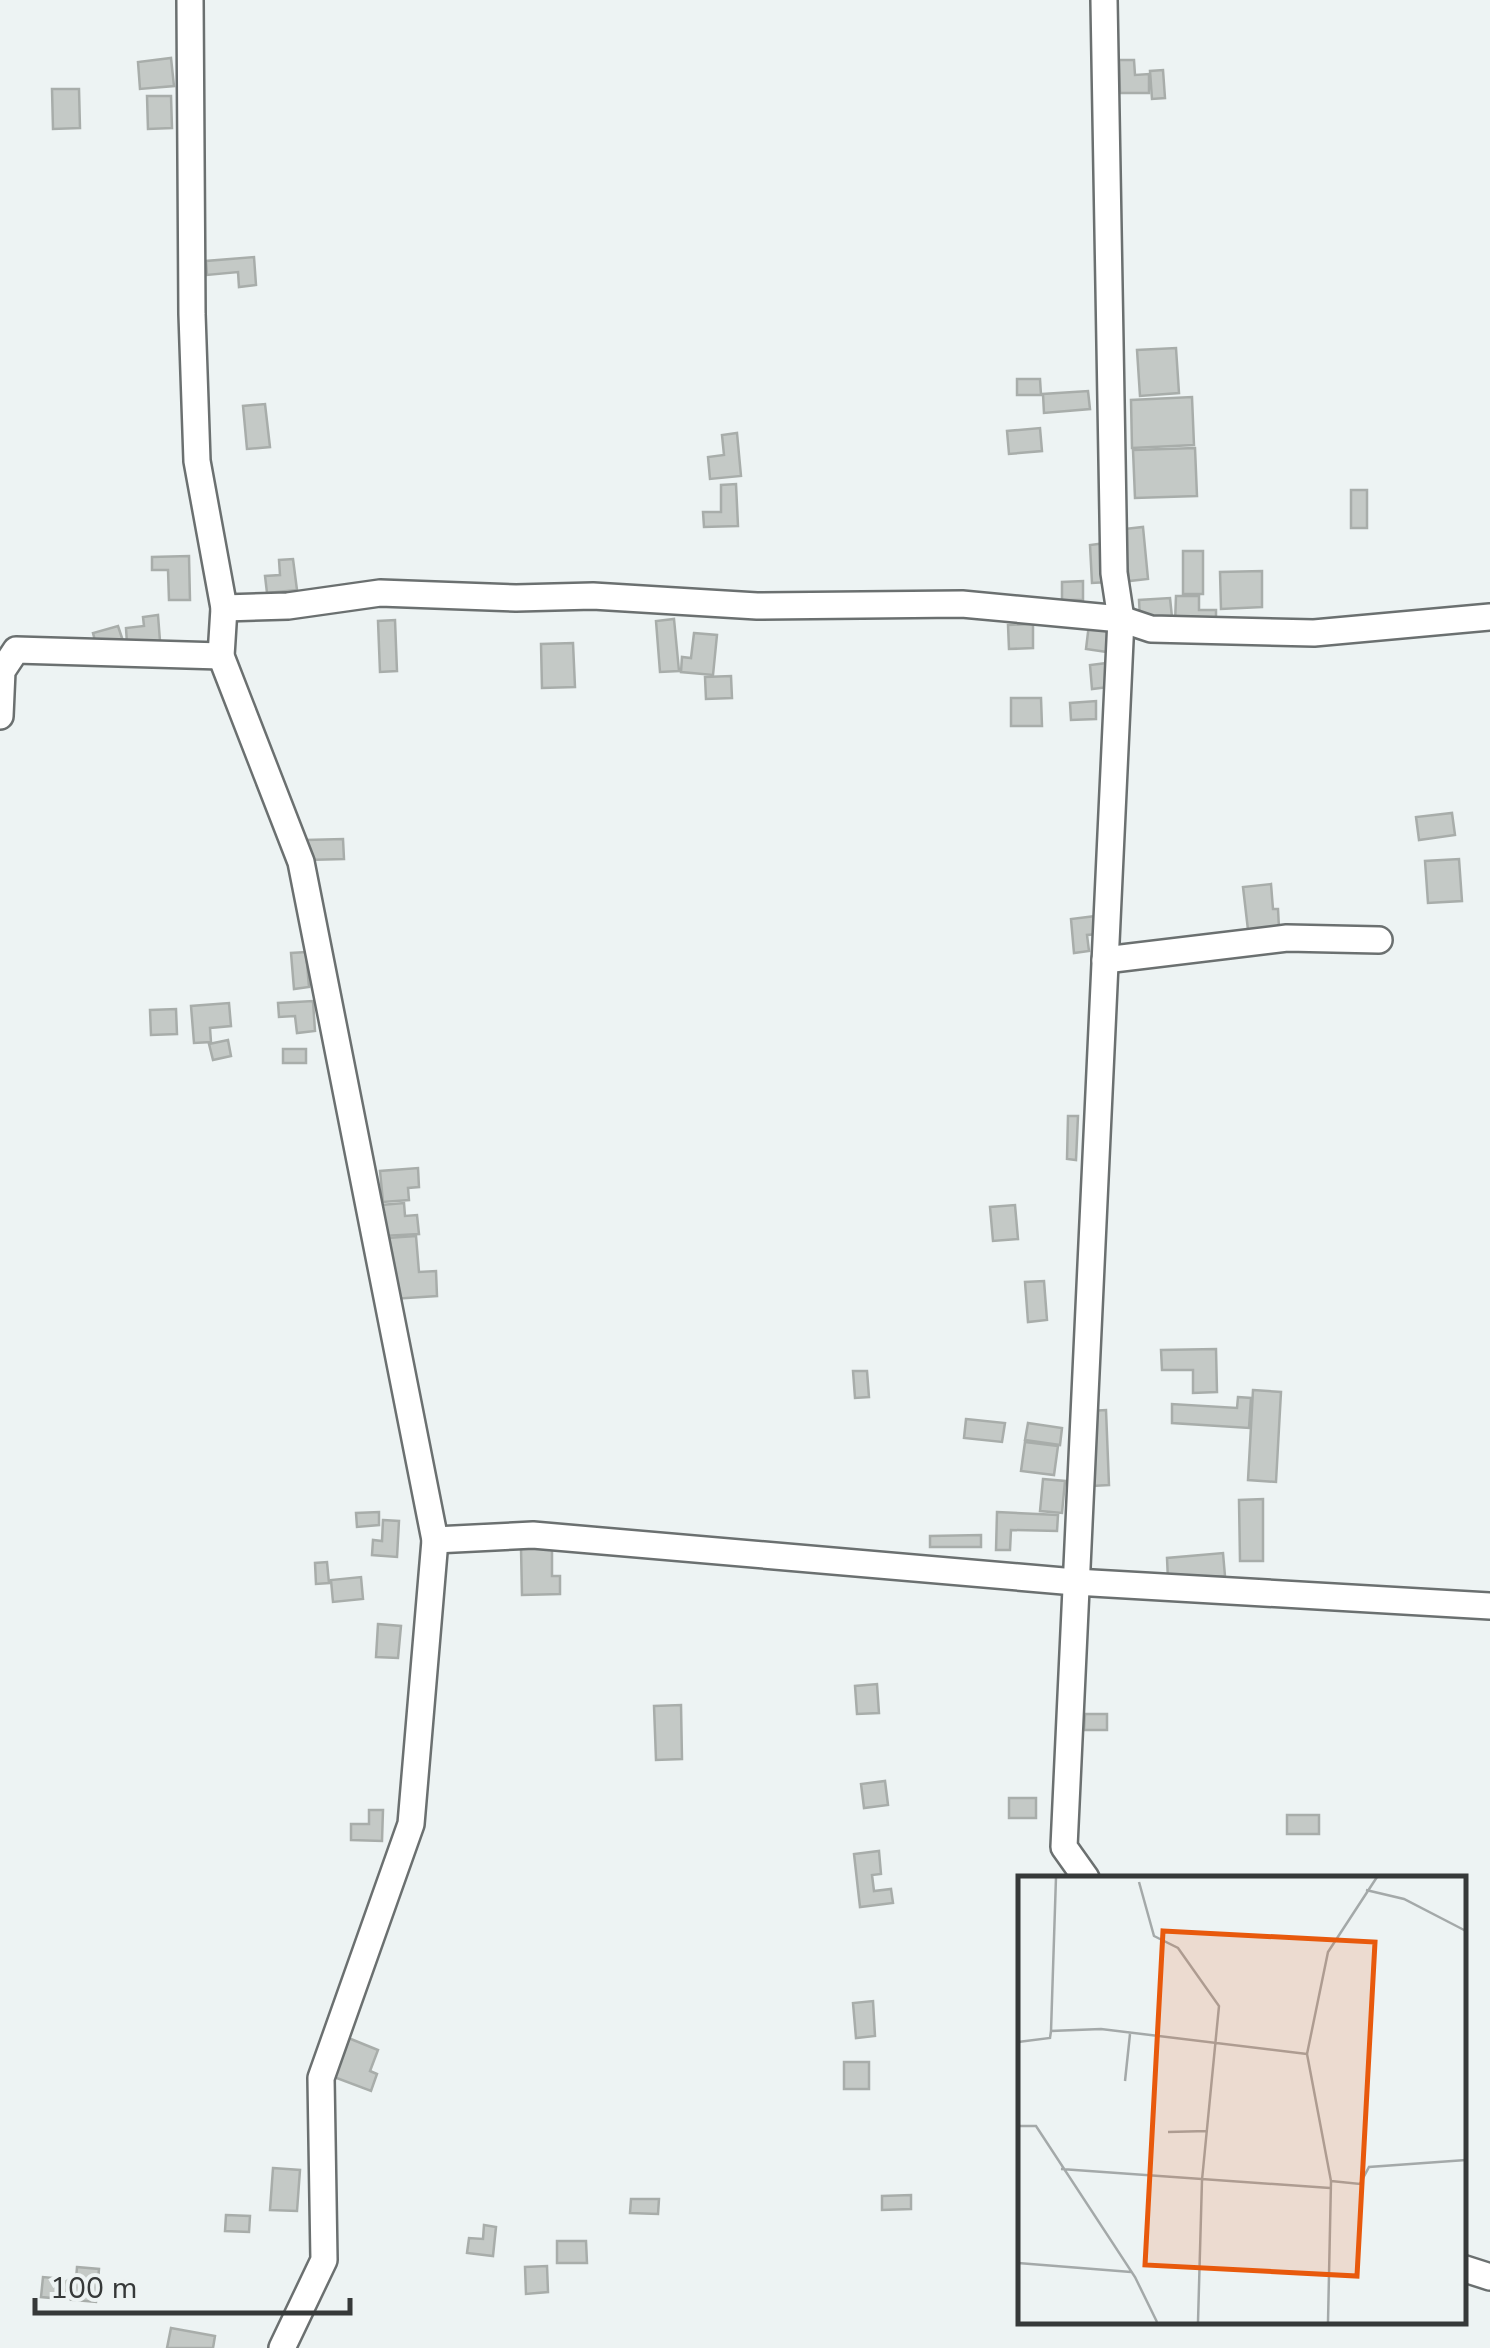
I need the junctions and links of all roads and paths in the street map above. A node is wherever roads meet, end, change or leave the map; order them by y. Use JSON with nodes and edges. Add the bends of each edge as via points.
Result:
{"nodes":[{"id":1,"x":190,"y":0,"type":"edge"},
{"id":2,"x":1104,"y":0,"type":"edge"},
{"id":3,"x":224,"y":608,"type":"junction"},
{"id":4,"x":1490,"y":618,"type":"edge"},
{"id":5,"x":1120,"y":619,"type":"junction"},
{"id":6,"x":221,"y":656,"type":"junction"},
{"id":7,"x":0,"y":716,"type":"edge"},
{"id":8,"x":1379,"y":940,"type":"dead end"},
{"id":9,"x":1105,"y":960,"type":"junction"},
{"id":10,"x":435,"y":1540,"type":"junction"},
{"id":11,"x":1075,"y":1582,"type":"junction"},
{"id":12,"x":1490,"y":1606,"type":"edge"},
{"id":13,"x":1085,"y":1876,"type":"edge"},
{"id":14,"x":1465,"y":2269,"type":"edge"},
{"id":15,"x":1490,"y":2277,"type":"edge"},
{"id":16,"x":282,"y":2348,"type":"edge"}],
"edges":[{"from":1,"to":3,"type":"street","via":[[198,461]]},
{"from":2,"to":5,"type":"street"},
{"from":3,"to":5,"type":"street","via":[[380,593],[757,606],[962,604]]},
{"from":3,"to":6,"type":"street"},
{"from":4,"to":5,"type":"street","via":[[1314,633],[1151,628]]},
{"from":5,"to":9,"type":"street"},
{"from":6,"to":7,"type":"street","via":[[16,650],[2,671]]},
{"from":6,"to":10,"type":"street","via":[[301,862]]},
{"from":8,"to":9,"type":"street","via":[[1287,938]]},
{"from":9,"to":11,"type":"street"},
{"from":10,"to":11,"type":"street","via":[[533,1535]]},
{"from":10,"to":16,"type":"street","via":[[410,1824],[321,2078],[324,2260]]},
{"from":11,"to":12,"type":"street"},
{"from":11,"to":13,"type":"street","via":[[1064,1847]]},
{"from":14,"to":15,"type":"street"}]}
